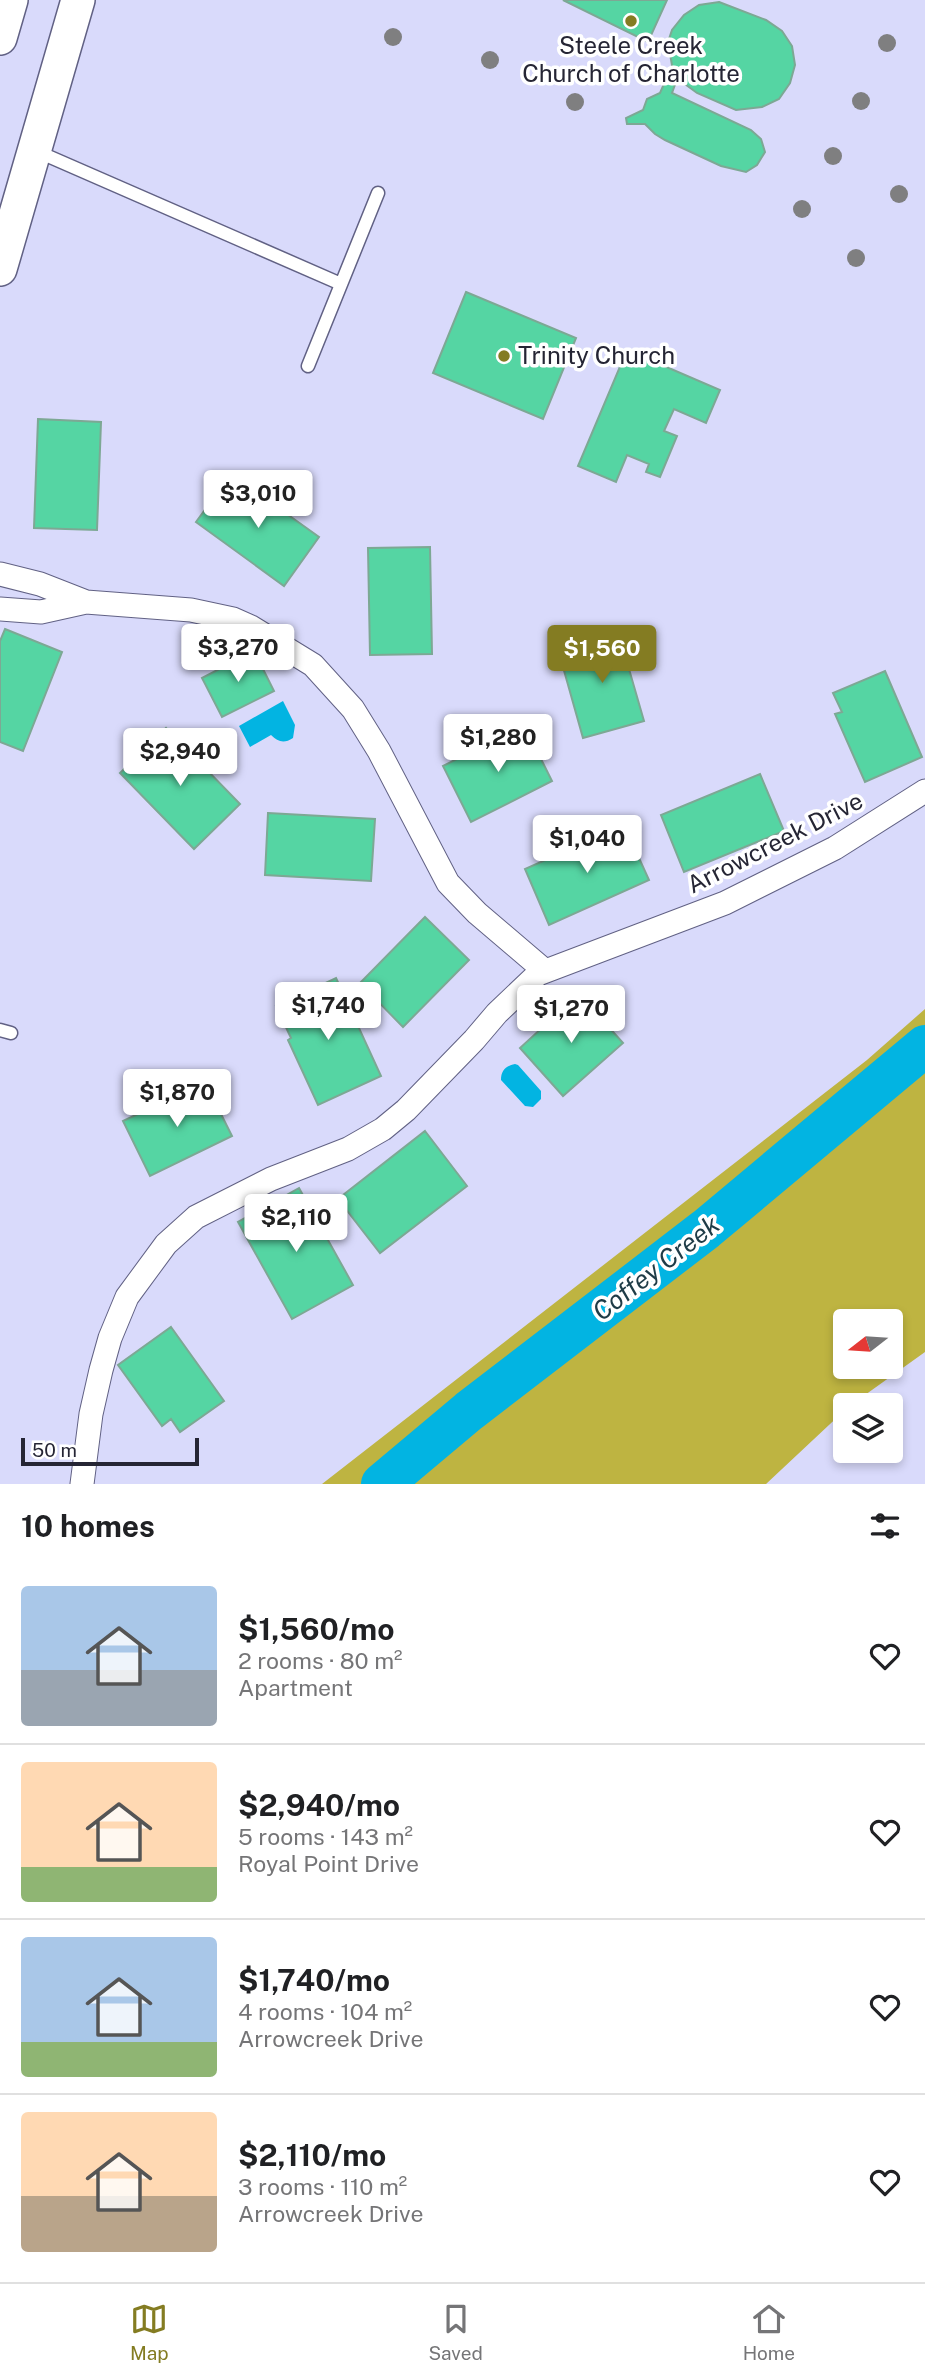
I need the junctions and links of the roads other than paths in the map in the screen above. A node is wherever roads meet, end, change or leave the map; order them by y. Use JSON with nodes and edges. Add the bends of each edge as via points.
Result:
{"nodes":[{"id":1,"x":11,"y":0,"type":"edge"},
{"id":2,"x":78,"y":0,"type":"edge"},
{"id":3,"x":0,"y":38,"type":"edge"},
{"id":4,"x":34,"y":150,"type":"junction"},
{"id":5,"x":378,"y":194,"type":"dead end"},
{"id":6,"x":0,"y":269,"type":"edge"},
{"id":7,"x":341,"y":284,"type":"junction"},
{"id":8,"x":308,"y":366,"type":"dead end"},
{"id":9,"x":0,"y":574,"type":"edge"},
{"id":10,"x":86,"y":602,"type":"junction"},
{"id":11,"x":0,"y":609,"type":"edge"},
{"id":12,"x":925,"y":791,"type":"edge"},
{"id":13,"x":545,"y":971,"type":"junction"},
{"id":14,"x":82,"y":1484,"type":"edge"}],
"edges":[{"from":1,"to":3,"type":"main road"},
{"from":2,"to":4,"type":"main road"},
{"from":4,"to":6,"type":"main road"},
{"from":4,"to":7,"type":"lane"},
{"from":5,"to":7,"type":"lane"},
{"from":7,"to":8,"type":"lane"},
{"from":9,"to":10,"type":"street"},
{"from":10,"to":11,"type":"street","via":[[41,612]]},
{"from":10,"to":13,"type":"street","via":[[178,608],[233,619],[313,664],[353,709],[379,751],[448,883]]},
{"from":12,"to":13,"type":"street","name":"Arrowcreek Drive","via":[[835,848],[725,903]]},
{"from":13,"to":14,"type":"street","name":"Arrowcreek Drive","via":[[518,991],[383,1129],[196,1217],[166,1244],[127,1297],[110,1338],[91,1413]]}]}
